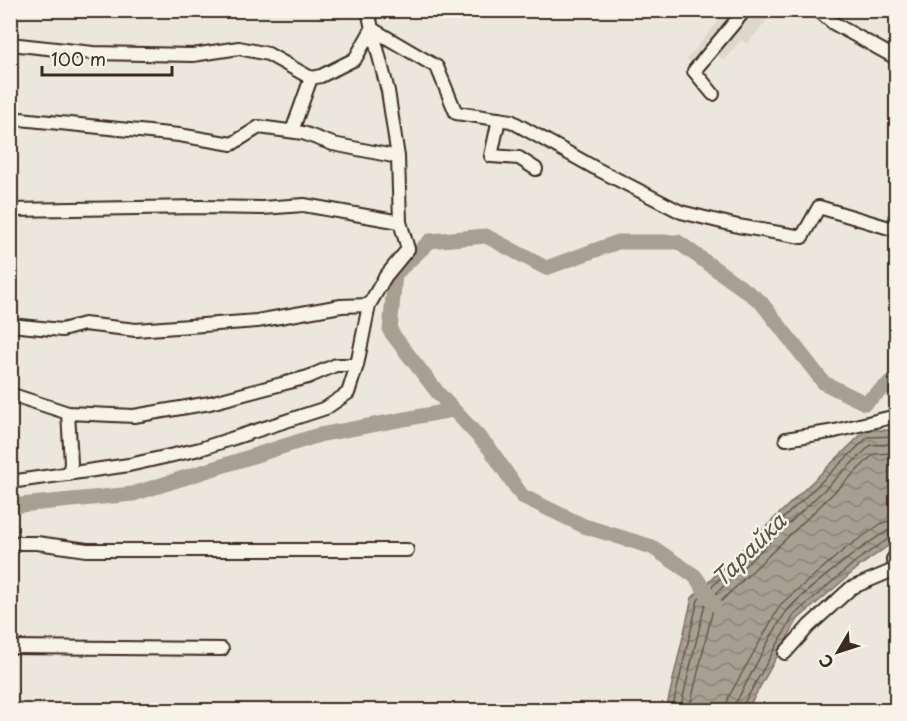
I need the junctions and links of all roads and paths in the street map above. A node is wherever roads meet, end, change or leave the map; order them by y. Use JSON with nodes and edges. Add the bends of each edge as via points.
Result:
{"nodes":[{"id":1,"x":368,"y":10,"type":"edge"},
{"id":2,"x":746,"y":10,"type":"edge"},
{"id":3,"x":818,"y":10,"type":"edge"},
{"id":4,"x":372,"y":29,"type":"junction"},
{"id":5,"x":10,"y":44,"type":"edge"},
{"id":6,"x":897,"y":58,"type":"edge"},
{"id":7,"x":311,"y":78,"type":"junction"},
{"id":8,"x":713,"y":94,"type":"dead end"},
{"id":9,"x":10,"y":118,"type":"edge"},
{"id":10,"x":499,"y":119,"type":"junction"},
{"id":11,"x":292,"y":131,"type":"junction"},
{"id":12,"x":398,"y":158,"type":"junction"},
{"id":13,"x":536,"y":169,"type":"dead end"},
{"id":14,"x":10,"y":210,"type":"edge"},
{"id":15,"x":400,"y":222,"type":"junction"},
{"id":16,"x":897,"y":230,"type":"edge"},
{"id":17,"x":369,"y":305,"type":"junction"},
{"id":18,"x":10,"y":325,"type":"edge"},
{"id":19,"x":357,"y":365,"type":"junction"},
{"id":20,"x":10,"y":394,"type":"edge"},
{"id":21,"x":68,"y":412,"type":"junction"},
{"id":22,"x":897,"y":416,"type":"edge"},
{"id":23,"x":786,"y":439,"type":"dead end"},
{"id":24,"x":69,"y":474,"type":"junction"},
{"id":25,"x":10,"y":482,"type":"edge"},
{"id":26,"x":10,"y":543,"type":"edge"},
{"id":27,"x":407,"y":550,"type":"dead end"},
{"id":28,"x":897,"y":555,"type":"edge"},
{"id":29,"x":10,"y":647,"type":"edge"},
{"id":30,"x":222,"y":649,"type":"dead end"},
{"id":31,"x":785,"y":652,"type":"dead end"}],
"edges":[{"from":1,"to":4,"type":"street"},
{"from":2,"to":8,"type":"street","via":[[694,71]]},
{"from":3,"to":6,"type":"street","via":[[833,23]]},
{"from":4,"to":7,"type":"street","via":[[355,59]]},
{"from":4,"to":10,"type":"street","via":[[437,67],[456,113]]},
{"from":4,"to":12,"type":"street","via":[[388,91]]},
{"from":5,"to":7,"type":"street","via":[[93,53],[193,55],[239,48],[268,54]]},
{"from":7,"to":11,"type":"street"},
{"from":9,"to":11,"type":"street","via":[[232,144],[259,127]]},
{"from":10,"to":13,"type":"street","via":[[491,156],[519,158]]},
{"from":10,"to":16,"type":"street","via":[[511,121],[681,212],[802,237],[819,207]]},
{"from":11,"to":12,"type":"street"},
{"from":12,"to":15,"type":"street"},
{"from":14,"to":15,"type":"street","via":[[304,205]]},
{"from":15,"to":17,"type":"street","via":[[408,249]]},
{"from":17,"to":18,"type":"street","via":[[257,321],[136,330],[84,324],[62,330]]},
{"from":17,"to":19,"type":"street"},
{"from":19,"to":21,"type":"street","via":[[336,365],[308,377],[210,403],[134,416]]},
{"from":19,"to":24,"type":"street","via":[[348,393],[326,408],[200,449]]},
{"from":20,"to":21,"type":"street"},
{"from":21,"to":24,"type":"street"},
{"from":22,"to":23,"type":"street"},
{"from":24,"to":25,"type":"street"},
{"from":26,"to":27,"type":"street","via":[[87,550]]},
{"from":28,"to":31,"type":"street","via":[[893,559],[896,569],[851,588]]},
{"from":29,"to":30,"type":"street"}]}
